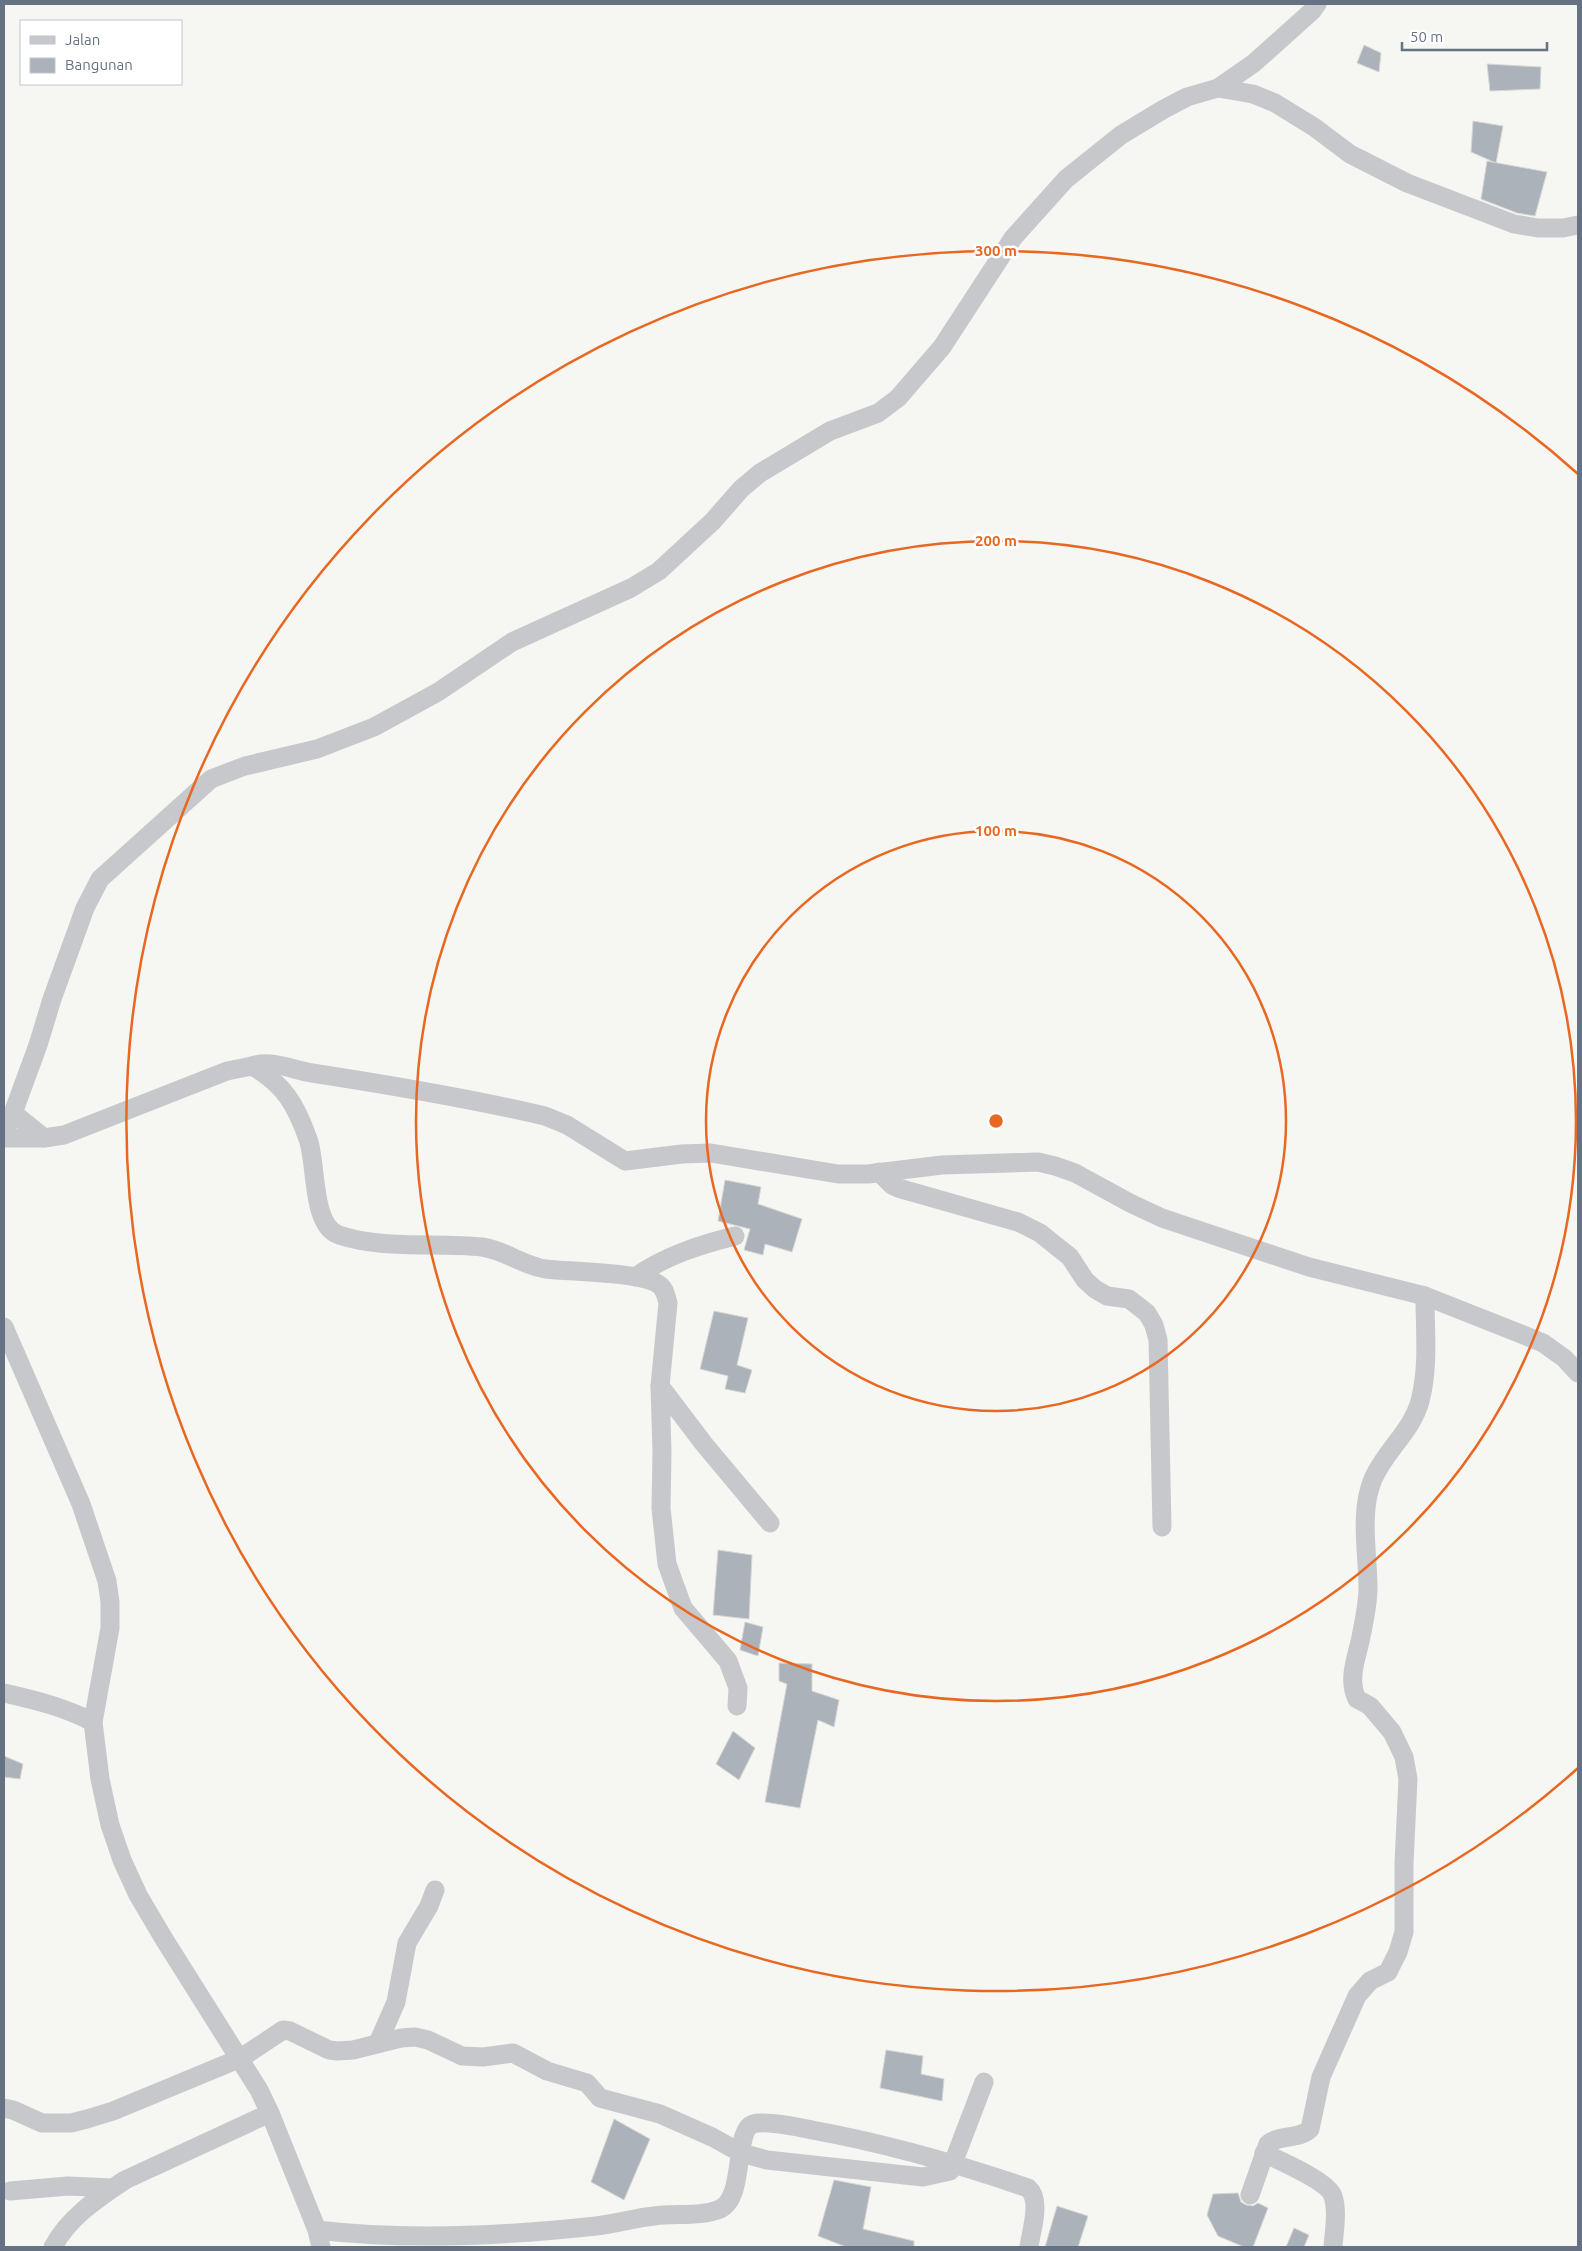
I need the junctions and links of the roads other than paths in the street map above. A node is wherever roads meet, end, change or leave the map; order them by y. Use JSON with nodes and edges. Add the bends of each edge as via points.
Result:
{"nodes":[{"id":1,"x":1317,"y":4,"type":"edge"},
{"id":2,"x":1218,"y":88,"type":"junction"},
{"id":3,"x":1578,"y":225,"type":"edge"},
{"id":4,"x":252,"y":1066,"type":"junction"},
{"id":5,"x":13,"y":1113,"type":"junction"},
{"id":6,"x":4,"y":1130,"type":"edge"},
{"id":7,"x":4,"y":1138,"type":"edge"},
{"id":8,"x":44,"y":1138,"type":"junction"},
{"id":9,"x":879,"y":1172,"type":"junction"},
{"id":10,"x":735,"y":1236,"type":"dead end"},
{"id":11,"x":635,"y":1277,"type":"junction"},
{"id":12,"x":1424,"y":1296,"type":"junction"},
{"id":13,"x":4,"y":1327,"type":"edge"},
{"id":14,"x":1578,"y":1373,"type":"edge"},
{"id":15,"x":660,"y":1386,"type":"junction"},
{"id":16,"x":770,"y":1523,"type":"dead end"},
{"id":17,"x":1162,"y":1527,"type":"dead end"},
{"id":18,"x":4,"y":1693,"type":"edge"},
{"id":19,"x":737,"y":1706,"type":"dead end"},
{"id":20,"x":93,"y":1722,"type":"junction"},
{"id":21,"x":435,"y":1890,"type":"dead end"},
{"id":22,"x":378,"y":2043,"type":"junction"},
{"id":23,"x":241,"y":2058,"type":"junction"},
{"id":24,"x":984,"y":2082,"type":"dead end"},
{"id":25,"x":4,"y":2108,"type":"edge"},
{"id":26,"x":270,"y":2113,"type":"junction"},
{"id":27,"x":741,"y":2153,"type":"junction"},
{"id":28,"x":1264,"y":2153,"type":"junction"},
{"id":29,"x":953,"y":2162,"type":"junction"},
{"id":30,"x":113,"y":2188,"type":"junction"},
{"id":31,"x":10,"y":2191,"type":"dead end"},
{"id":32,"x":1250,"y":2196,"type":"dead end"},
{"id":33,"x":386,"y":2235,"type":"junction"},
{"id":34,"x":319,"y":2239,"type":"edge"},
{"id":35,"x":53,"y":2247,"type":"edge"},
{"id":36,"x":366,"y":2247,"type":"edge"},
{"id":37,"x":1029,"y":2247,"type":"edge"},
{"id":38,"x":1333,"y":2247,"type":"edge"}],
"edges":[{"from":1,"to":2,"type":"street","via":[[1254,63]]},
{"from":2,"to":3,"type":"street","via":[[1253,94],[1275,103],[1350,154],[1407,184],[1514,224],[1538,228]]},
{"from":2,"to":5,"type":"street","via":[[1187,97],[1121,135],[1066,180],[1013,238],[942,347],[898,398],[878,413],[830,431],[760,473],[660,570],[631,588],[512,642],[438,692],[374,727],[317,749],[245,766],[211,779],[100,879],[85,908]]},
{"from":4,"to":8,"type":"street","via":[[227,1071],[64,1135]]},
{"from":4,"to":9,"type":"street","via":[[281,1065],[546,1116],[625,1161],[711,1153],[838,1174]]},
{"from":4,"to":11,"type":"street","via":[[280,1085],[309,1140],[322,1219],[332,1232],[359,1240],[484,1248],[546,1269]]},
{"from":5,"to":6,"type":"street"},
{"from":5,"to":8,"type":"street"},
{"from":7,"to":8,"type":"street"},
{"from":9,"to":12,"type":"street","via":[[1038,1162],[1075,1173],[1162,1218],[1310,1266]]},
{"from":9,"to":17,"type":"street","via":[[898,1188],[1018,1222],[1040,1233],[1070,1257],[1095,1289],[1107,1296],[1129,1299],[1147,1313],[1158,1340]]},
{"from":10,"to":11,"type":"street","via":[[688,1249]]},
{"from":11,"to":15,"type":"street","via":[[658,1284],[666,1294],[668,1303]]},
{"from":12,"to":14,"type":"street","via":[[1543,1343]]},
{"from":12,"to":28,"type":"street","via":[[1426,1359],[1420,1403],[1374,1479],[1369,1494],[1365,1543],[1368,1591],[1352,1681],[1357,1699],[1370,1706],[1392,1732],[1404,1757],[1408,1779],[1403,1937],[1388,1972],[1370,1981],[1357,1996],[1321,2077],[1310,2129],[1302,2135],[1271,2142]]},
{"from":13,"to":20,"type":"street","via":[[81,1504],[107,1582],[110,1628]]},
{"from":15,"to":16,"type":"street"},
{"from":15,"to":19,"type":"street","via":[[661,1508],[667,1564],[683,1608],[728,1661],[738,1688]]},
{"from":18,"to":20,"type":"street","via":[[51,1704]]},
{"from":20,"to":23,"type":"street","via":[[100,1779],[122,1860],[164,1939]]},
{"from":21,"to":22,"type":"street","via":[[407,1943],[396,2002]]},
{"from":22,"to":23,"type":"street","via":[[353,2050],[329,2050],[283,2030]]},
{"from":22,"to":27,"type":"street","via":[[415,2037],[462,2056],[513,2053],[547,2070],[587,2083],[600,2098],[660,2114]]},
{"from":23,"to":25,"type":"street","via":[[113,2110],[71,2123],[42,2123]]},
{"from":23,"to":26,"type":"street"},
{"from":24,"to":29,"type":"street"},
{"from":26,"to":30,"type":"street"},
{"from":26,"to":34,"type":"street"},
{"from":27,"to":29,"type":"street","via":[[767,2160],[923,2176],[950,2171]]},
{"from":27,"to":29,"type":"street","via":[[744,2133],[748,2127],[760,2124],[863,2139]]},
{"from":27,"to":33,"type":"street","via":[[729,2201],[715,2210],[597,2226],[493,2235]]},
{"from":28,"to":32,"type":"street"},
{"from":28,"to":38,"type":"street","via":[[1324,2185],[1332,2194],[1335,2206]]},
{"from":29,"to":37,"type":"street","via":[[1033,2192],[1036,2202]]},
{"from":30,"to":31,"type":"street","via":[[68,2186]]},
{"from":30,"to":35,"type":"street","via":[[73,2220]]},
{"from":33,"to":34,"type":"street","via":[[347,2234]]},
{"from":33,"to":36,"type":"street"}]}
